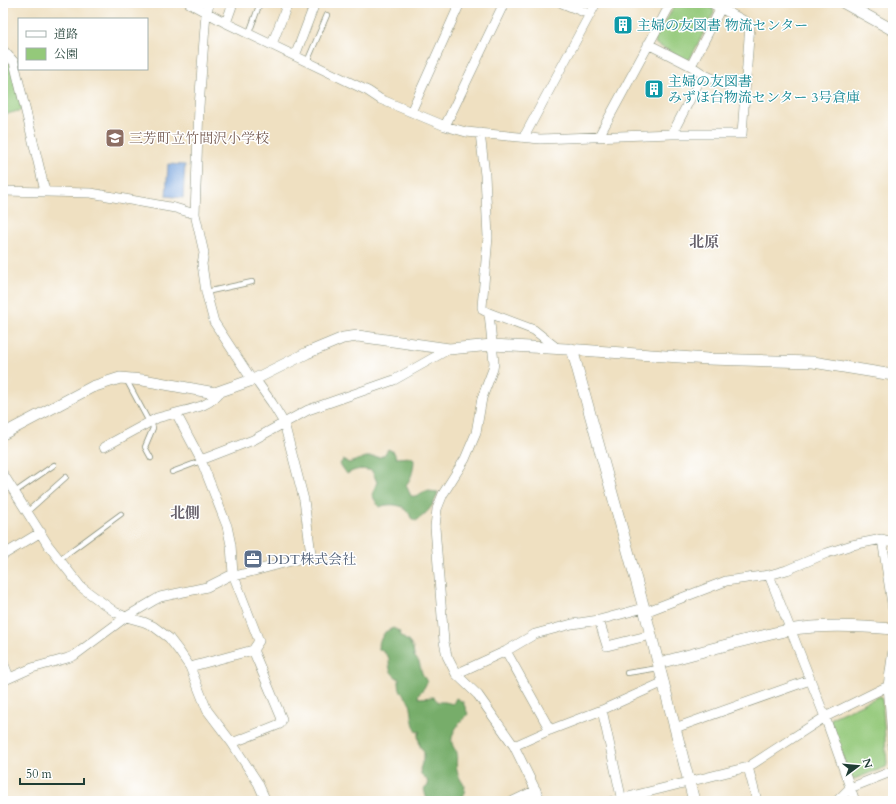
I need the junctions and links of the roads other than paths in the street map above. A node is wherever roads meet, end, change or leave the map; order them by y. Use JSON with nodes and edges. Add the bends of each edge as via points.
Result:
{"nodes":[{"id":1,"x":210,"y":3,"type":"edge"},
{"id":2,"x":233,"y":3,"type":"edge"},
{"id":3,"x":260,"y":3,"type":"edge"},
{"id":4,"x":288,"y":3,"type":"edge"},
{"id":5,"x":315,"y":3,"type":"edge"},
{"id":6,"x":460,"y":3,"type":"edge"},
{"id":7,"x":504,"y":3,"type":"edge"},
{"id":8,"x":562,"y":3,"type":"edge"},
{"id":9,"x":596,"y":3,"type":"edge"},
{"id":10,"x":671,"y":3,"type":"edge"},
{"id":11,"x":711,"y":3,"type":"edge"},
{"id":12,"x":844,"y":3,"type":"edge"},
{"id":13,"x":192,"y":4,"type":"edge"},
{"id":14,"x":723,"y":6,"type":"edge"},
{"id":15,"x":206,"y":13,"type":"junction"},
{"id":16,"x":589,"y":14,"type":"junction"},
{"id":17,"x":327,"y":15,"type":"dead end"},
{"id":18,"x":226,"y":23,"type":"junction"},
{"id":19,"x":893,"y":30,"type":"edge"},
{"id":20,"x":249,"y":33,"type":"junction"},
{"id":21,"x":272,"y":44,"type":"junction"},
{"id":22,"x":648,"y":44,"type":"junction"},
{"id":23,"x":3,"y":50,"type":"edge"},
{"id":24,"x":295,"y":56,"type":"junction"},
{"id":25,"x":308,"y":62,"type":"junction"},
{"id":26,"x":691,"y":66,"type":"junction"},
{"id":27,"x":703,"y":74,"type":"junction"},
{"id":28,"x":745,"y":94,"type":"junction"},
{"id":29,"x":411,"y":112,"type":"junction"},
{"id":30,"x":445,"y":126,"type":"junction"},
{"id":31,"x":480,"y":133,"type":"junction"},
{"id":32,"x":672,"y":134,"type":"junction"},
{"id":33,"x":598,"y":136,"type":"junction"},
{"id":34,"x":524,"y":137,"type":"junction"},
{"id":35,"x":3,"y":190,"type":"edge"},
{"id":36,"x":45,"y":191,"type":"junction"},
{"id":37,"x":195,"y":214,"type":"junction"},
{"id":38,"x":252,"y":282,"type":"dead end"},
{"id":39,"x":206,"y":292,"type":"junction"},
{"id":40,"x":489,"y":313,"type":"junction"},
{"id":41,"x":492,"y":345,"type":"junction"},
{"id":42,"x":558,"y":348,"type":"junction"},
{"id":43,"x":449,"y":349,"type":"junction"},
{"id":44,"x":572,"y":349,"type":"junction"},
{"id":45,"x":893,"y":375,"type":"edge"},
{"id":46,"x":126,"y":378,"type":"junction"},
{"id":47,"x":253,"y":379,"type":"junction"},
{"id":48,"x":220,"y":391,"type":"junction"},
{"id":49,"x":176,"y":413,"type":"junction"},
{"id":50,"x":150,"y":422,"type":"junction"},
{"id":51,"x":284,"y":423,"type":"junction"},
{"id":52,"x":3,"y":434,"type":"edge"},
{"id":53,"x":104,"y":447,"type":"dead end"},
{"id":54,"x":151,"y":458,"type":"dead end"},
{"id":55,"x":201,"y":461,"type":"junction"},
{"id":56,"x":54,"y":465,"type":"dead end"},
{"id":57,"x":172,"y":472,"type":"dead end"},
{"id":58,"x":3,"y":474,"type":"edge"},
{"id":59,"x":66,"y":477,"type":"dead end"},
{"id":60,"x":14,"y":493,"type":"junction"},
{"id":61,"x":28,"y":511,"type":"junction"},
{"id":62,"x":121,"y":514,"type":"dead end"},
{"id":63,"x":40,"y":532,"type":"junction"},
{"id":64,"x":882,"y":539,"type":"junction"},
{"id":65,"x":893,"y":542,"type":"edge"},
{"id":66,"x":3,"y":555,"type":"edge"},
{"id":67,"x":60,"y":560,"type":"junction"},
{"id":68,"x":234,"y":575,"type":"junction"},
{"id":69,"x":769,"y":575,"type":"junction"},
{"id":70,"x":645,"y":610,"type":"junction"},
{"id":71,"x":893,"y":610,"type":"edge"},
{"id":72,"x":126,"y":617,"type":"junction"},
{"id":73,"x":599,"y":620,"type":"junction"},
{"id":74,"x":893,"y":629,"type":"edge"},
{"id":75,"x":790,"y":630,"type":"junction"},
{"id":76,"x":651,"y":635,"type":"junction"},
{"id":77,"x":253,"y":650,"type":"junction"},
{"id":78,"x":893,"y":650,"type":"edge"},
{"id":79,"x":506,"y":651,"type":"junction"},
{"id":80,"x":3,"y":662,"type":"edge"},
{"id":81,"x":659,"y":666,"type":"junction"},
{"id":82,"x":190,"y":667,"type":"junction"},
{"id":83,"x":627,"y":673,"type":"dead end"},
{"id":84,"x":456,"y":674,"type":"junction"},
{"id":85,"x":6,"y":679,"type":"edge"},
{"id":86,"x":810,"y":680,"type":"junction"},
{"id":87,"x":664,"y":682,"type":"junction"},
{"id":88,"x":888,"y":686,"type":"junction"},
{"id":89,"x":602,"y":710,"type":"junction"},
{"id":90,"x":825,"y":718,"type":"junction"},
{"id":91,"x":675,"y":728,"type":"junction"},
{"id":92,"x":550,"y":730,"type":"junction"},
{"id":93,"x":232,"y":743,"type":"junction"},
{"id":94,"x":514,"y":746,"type":"junction"},
{"id":95,"x":893,"y":747,"type":"edge"},
{"id":96,"x":748,"y":767,"type":"junction"},
{"id":97,"x":893,"y":771,"type":"edge"},
{"id":98,"x":689,"y":782,"type":"junction"},
{"id":99,"x":850,"y":788,"type":"junction"},
{"id":100,"x":536,"y":790,"type":"junction"},
{"id":101,"x":618,"y":800,"type":"edge"},
{"id":102,"x":266,"y":801,"type":"edge"},
{"id":103,"x":512,"y":801,"type":"edge"},
{"id":104,"x":541,"y":801,"type":"edge"},
{"id":105,"x":694,"y":801,"type":"edge"},
{"id":106,"x":757,"y":801,"type":"edge"},
{"id":107,"x":837,"y":801,"type":"edge"},
{"id":108,"x":855,"y":801,"type":"edge"}],
"edges":[{"from":1,"to":15,"type":"street"},
{"from":2,"to":18,"type":"street"},
{"from":3,"to":20,"type":"lane"},
{"from":4,"to":21,"type":"street"},
{"from":5,"to":24,"type":"street"},
{"from":6,"to":29,"type":"street"},
{"from":7,"to":30,"type":"street"},
{"from":8,"to":16,"type":"street"},
{"from":9,"to":16,"type":"street"},
{"from":10,"to":22,"type":"street"},
{"from":11,"to":14,"type":"street"},
{"from":12,"to":19,"type":"street"},
{"from":13,"to":15,"type":"street"},
{"from":14,"to":26,"type":"street"},
{"from":14,"to":28,"type":"street","via":[[750,24]]},
{"from":15,"to":18,"type":"street"},
{"from":15,"to":37,"type":"street"},
{"from":16,"to":34,"type":"street"},
{"from":17,"to":25,"type":"lane"},
{"from":18,"to":20,"type":"street"},
{"from":20,"to":21,"type":"street"},
{"from":21,"to":24,"type":"street"},
{"from":22,"to":26,"type":"street"},
{"from":22,"to":33,"type":"street"},
{"from":23,"to":36,"type":"street","via":[[14,62]]},
{"from":24,"to":25,"type":"street"},
{"from":25,"to":29,"type":"street","via":[[368,91],[380,100]]},
{"from":26,"to":27,"type":"street"},
{"from":27,"to":28,"type":"street"},
{"from":27,"to":32,"type":"street"},
{"from":28,"to":32,"type":"street","via":[[742,134]]},
{"from":29,"to":30,"type":"street"},
{"from":30,"to":31,"type":"street"},
{"from":31,"to":34,"type":"street"},
{"from":31,"to":40,"type":"street","via":[[488,237],[482,306],[483,310]]},
{"from":32,"to":33,"type":"street"},
{"from":33,"to":34,"type":"street","via":[[540,139]]},
{"from":35,"to":36,"type":"street"},
{"from":36,"to":37,"type":"street","via":[[91,193]]},
{"from":37,"to":39,"type":"street","via":[[204,253],[202,264]]},
{"from":38,"to":39,"type":"lane"},
{"from":39,"to":47,"type":"street","via":[[214,322]]},
{"from":40,"to":41,"type":"street"},
{"from":40,"to":42,"type":"street","via":[[534,330]]},
{"from":41,"to":42,"type":"street"},
{"from":41,"to":43,"type":"street"},
{"from":41,"to":84,"type":"street","via":[[493,369],[482,398],[476,433],[465,459],[437,508],[435,527],[444,642],[447,656]]},
{"from":42,"to":44,"type":"street"},
{"from":43,"to":47,"type":"street","via":[[358,336],[344,338]]},
{"from":43,"to":51,"type":"street","via":[[394,380],[308,410]]},
{"from":44,"to":45,"type":"street","via":[[708,359],[814,362]]},
{"from":44,"to":70,"type":"street"},
{"from":46,"to":48,"type":"street","via":[[211,393]]},
{"from":46,"to":50,"type":"lane"},
{"from":46,"to":52,"type":"street","via":[[92,387]]},
{"from":47,"to":48,"type":"street"},
{"from":47,"to":51,"type":"street"},
{"from":48,"to":49,"type":"street","via":[[216,398],[206,403]]},
{"from":49,"to":50,"type":"street"},
{"from":49,"to":55,"type":"street"},
{"from":50,"to":53,"type":"street"},
{"from":50,"to":54,"type":"lane","via":[[153,428],[145,447]]},
{"from":51,"to":55,"type":"street","via":[[253,440]]},
{"from":51,"to":68,"type":"street","via":[[304,500],[311,554]]},
{"from":55,"to":57,"type":"lane"},
{"from":55,"to":68,"type":"street","via":[[227,526]]},
{"from":56,"to":60,"type":"lane"},
{"from":58,"to":60,"type":"street"},
{"from":59,"to":61,"type":"lane"},
{"from":60,"to":61,"type":"street"},
{"from":61,"to":63,"type":"street"},
{"from":62,"to":67,"type":"lane"},
{"from":63,"to":66,"type":"street"},
{"from":63,"to":67,"type":"street"},
{"from":64,"to":65,"type":"street"},
{"from":64,"to":69,"type":"street","via":[[852,545]]},
{"from":64,"to":71,"type":"street"},
{"from":67,"to":72,"type":"street","via":[[81,587]]},
{"from":68,"to":72,"type":"street","via":[[207,587],[160,597]]},
{"from":68,"to":77,"type":"street","via":[[259,641]]},
{"from":69,"to":70,"type":"street","via":[[726,581]]},
{"from":69,"to":75,"type":"street"},
{"from":70,"to":73,"type":"street"},
{"from":70,"to":76,"type":"street"},
{"from":72,"to":82,"type":"street","via":[[153,626],[168,638]]},
{"from":72,"to":85,"type":"street","via":[[75,655]]},
{"from":73,"to":76,"type":"street","via":[[607,646]]},
{"from":73,"to":79,"type":"street","via":[[535,634]]},
{"from":74,"to":75,"type":"street","via":[[848,626]]},
{"from":75,"to":81,"type":"street"},
{"from":75,"to":86,"type":"street"},
{"from":76,"to":81,"type":"street"},
{"from":77,"to":82,"type":"street"},
{"from":77,"to":93,"type":"street","via":[[282,719],[280,724]]},
{"from":78,"to":88,"type":"street"},
{"from":79,"to":84,"type":"street"},
{"from":79,"to":92,"type":"street"},
{"from":80,"to":85,"type":"street"},
{"from":81,"to":83,"type":"lane"},
{"from":81,"to":87,"type":"street"},
{"from":82,"to":93,"type":"street","via":[[207,710]]},
{"from":84,"to":94,"type":"street","via":[[478,695]]},
{"from":86,"to":90,"type":"street"},
{"from":86,"to":91,"type":"street"},
{"from":87,"to":89,"type":"street"},
{"from":87,"to":91,"type":"street"},
{"from":88,"to":90,"type":"street"},
{"from":88,"to":95,"type":"street"},
{"from":89,"to":92,"type":"street"},
{"from":89,"to":101,"type":"street"},
{"from":90,"to":96,"type":"street"},
{"from":90,"to":99,"type":"street"},
{"from":91,"to":98,"type":"street"},
{"from":92,"to":94,"type":"street"},
{"from":93,"to":102,"type":"street","via":[[258,782]]},
{"from":94,"to":100,"type":"street"},
{"from":96,"to":98,"type":"street"},
{"from":96,"to":106,"type":"street"},
{"from":97,"to":99,"type":"street"},
{"from":98,"to":101,"type":"street"},
{"from":98,"to":105,"type":"street"},
{"from":99,"to":107,"type":"street"},
{"from":99,"to":108,"type":"street"},
{"from":100,"to":103,"type":"street"},
{"from":100,"to":104,"type":"street"}]}
